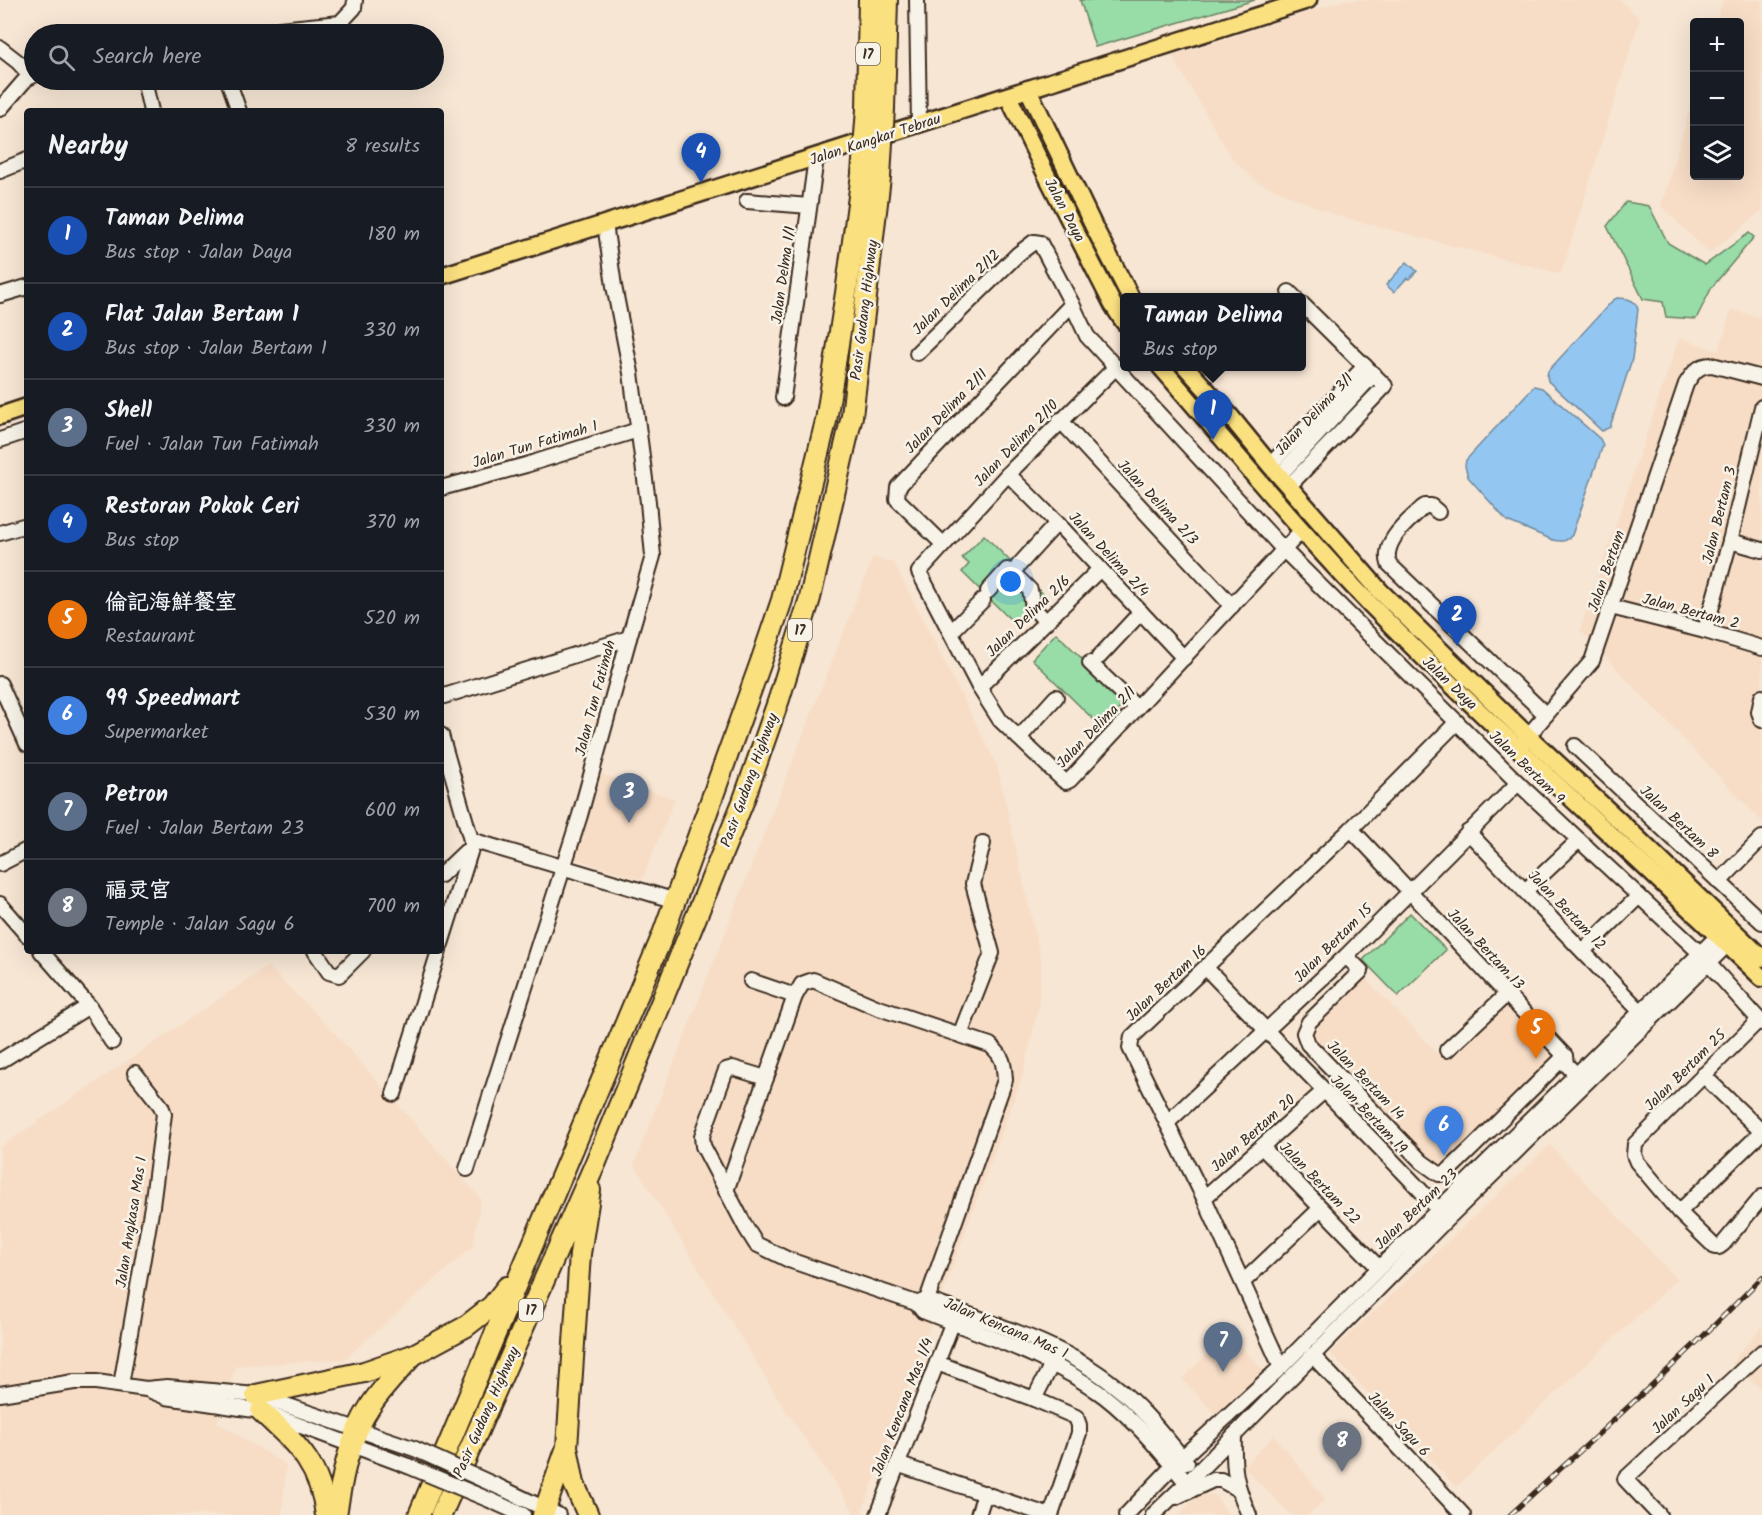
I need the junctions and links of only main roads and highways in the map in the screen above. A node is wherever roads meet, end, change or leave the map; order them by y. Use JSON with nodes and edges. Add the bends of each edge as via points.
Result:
{"nodes":[{"id":1,"x":869,"y":0,"type":"edge"},
{"id":2,"x":887,"y":0,"type":"edge"},
{"id":3,"x":1308,"y":0,"type":"edge"},
{"id":4,"x":1059,"y":79,"type":"junction"},
{"id":5,"x":1028,"y":89,"type":"junction"},
{"id":6,"x":1008,"y":96,"type":"junction"},
{"id":7,"x":875,"y":108,"type":"junction"},
{"id":8,"x":969,"y":109,"type":"junction"},
{"id":9,"x":1039,"y":116,"type":"junction"},
{"id":10,"x":1021,"y":122,"type":"junction"},
{"id":11,"x":871,"y":175,"type":"junction"},
{"id":12,"x":1093,"y":263,"type":"junction"},
{"id":13,"x":1114,"y":267,"type":"junction"},
{"id":14,"x":444,"y":275,"type":"edge"},
{"id":15,"x":1129,"y":293,"type":"edge"},
{"id":16,"x":1120,"y":315,"type":"edge"},
{"id":17,"x":1164,"y":371,"type":"edge"},
{"id":18,"x":1190,"y":371,"type":"edge"},
{"id":19,"x":24,"y":408,"type":"edge"},
{"id":20,"x":0,"y":416,"type":"edge"},
{"id":21,"x":1522,"y":742,"type":"junction"},
{"id":22,"x":1728,"y":935,"type":"junction"},
{"id":23,"x":1762,"y":958,"type":"edge"},
{"id":24,"x":1762,"y":978,"type":"edge"},
{"id":25,"x":596,"y":1162,"type":"junction"},
{"id":26,"x":522,"y":1267,"type":"junction"},
{"id":27,"x":413,"y":1355,"type":"junction"},
{"id":28,"x":567,"y":1447,"type":"junction"},
{"id":29,"x":549,"y":1513,"type":"edge"},
{"id":30,"x":326,"y":1515,"type":"edge"},
{"id":31,"x":336,"y":1515,"type":"edge"},
{"id":32,"x":419,"y":1515,"type":"edge"},
{"id":33,"x":441,"y":1515,"type":"edge"},
{"id":34,"x":588,"y":1515,"type":"edge"}],
"edges":[{"from":1,"to":7,"type":"highway","name":"Pasir Gudang Highway","number":"17"},
{"from":2,"to":7,"type":"highway","name":"Pasir Gudang Highway","number":"17"},
{"from":3,"to":4,"type":"main road","name":"Jalan Kangkar Tebrau"},
{"from":4,"to":5,"type":"main road","name":"Jalan Kangkar Tebrau"},
{"from":4,"to":9,"type":"main road","via":[[1045,92]]},
{"from":5,"to":6,"type":"main road","name":"Jalan Kangkar Tebrau"},
{"from":5,"to":9,"type":"main road","name":"Jalan Daya"},
{"from":6,"to":8,"type":"main road","name":"Jalan Kangkar Tebrau"},
{"from":6,"to":10,"type":"main road","name":"Jalan Daya"},
{"from":7,"to":11,"type":"highway","name":"Pasir Gudang Highway","number":"17","bridge":true},
{"from":8,"to":10,"type":"main road","via":[[996,109]]},
{"from":8,"to":14,"type":"main road","name":"Jalan Kangkar Tebrau"},
{"from":9,"to":13,"type":"main road","name":"Jalan Daya"},
{"from":10,"to":12,"type":"main road","name":"Jalan Daya"},
{"from":11,"to":25,"type":"highway","name":"Pasir Gudang Highway","number":"17","via":[[852,417],[810,598],[743,802]]},
{"from":11,"to":26,"type":"highway","name":"Pasir Gudang Highway","number":"17","via":[[846,293],[826,421],[782,600],[676,901]]},
{"from":12,"to":13,"type":"main road","via":[[1079,228],[1082,220]]},
{"from":12,"to":16,"type":"main road","name":"Jalan Daya"},
{"from":13,"to":15,"type":"main road","name":"Jalan Daya"},
{"from":17,"to":21,"type":"main road","name":"Jalan Daya","via":[[1370,604]]},
{"from":18,"to":21,"type":"main road","name":"Jalan Daya","via":[[1380,591]]},
{"from":19,"to":20,"type":"main road"},
{"from":21,"to":22,"type":"main road","name":"Jalan Daya"},
{"from":22,"to":23,"type":"main road","name":"Jalan Daya"},
{"from":22,"to":24,"type":"main road","name":"Jalan Daya"},
{"from":25,"to":28,"type":"highway","via":[[580,1254]]},
{"from":25,"to":33,"type":"highway","name":"Pasir Gudang Highway","number":"17"},
{"from":26,"to":27,"type":"highway","via":[[492,1306],[465,1327]]},
{"from":26,"to":32,"type":"highway","name":"Pasir Gudang Highway","number":"17"},
{"from":27,"to":30,"type":"highway","via":[[258,1403],[305,1456],[321,1490]]},
{"from":27,"to":31,"type":"highway","via":[[371,1404],[354,1436]]},
{"from":28,"to":29,"type":"highway"},
{"from":28,"to":34,"type":"highway","via":[[574,1484]]}]}
